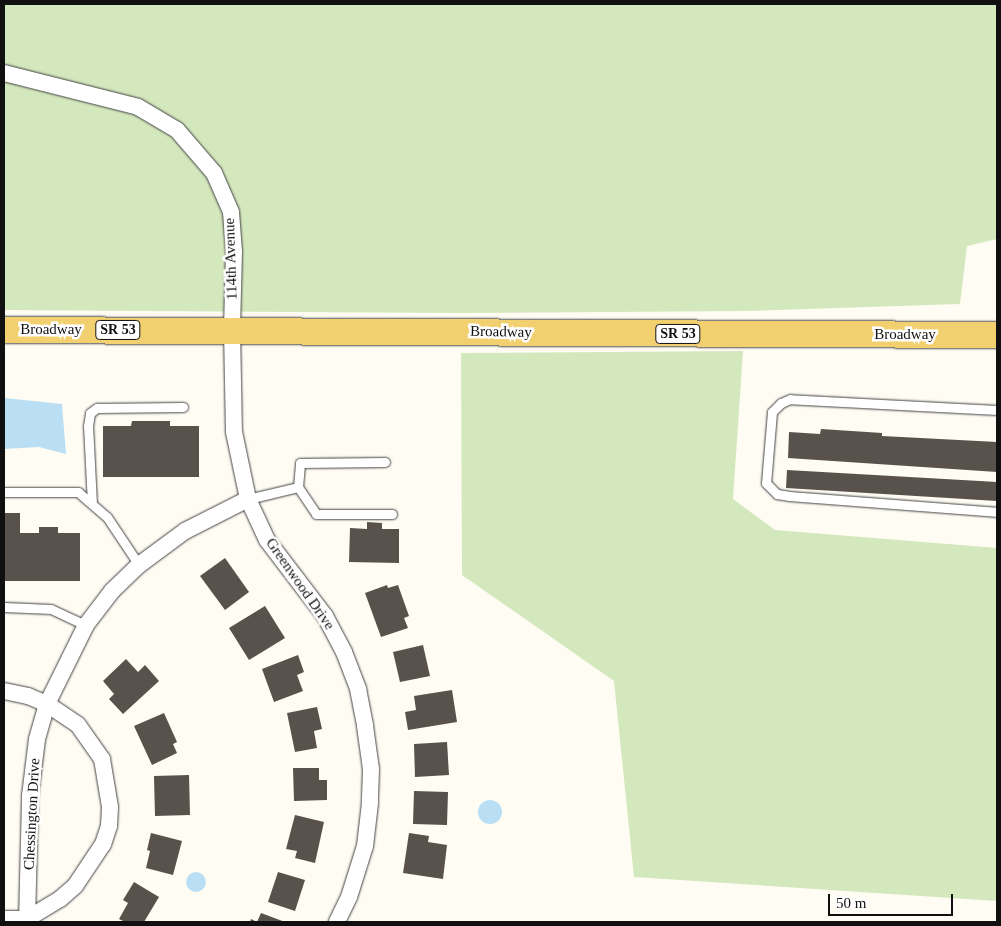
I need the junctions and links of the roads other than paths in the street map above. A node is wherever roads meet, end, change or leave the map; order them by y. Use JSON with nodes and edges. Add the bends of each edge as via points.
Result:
{"nodes":[{"id":1,"x":4,"y":73,"type":"edge"},
{"id":2,"x":4,"y":330,"type":"edge"},
{"id":3,"x":232,"y":330,"type":"junction"},
{"id":4,"x":997,"y":335,"type":"edge"},
{"id":5,"x":183,"y":407,"type":"dead end"},
{"id":6,"x":997,"y":410,"type":"edge"},
{"id":7,"x":385,"y":462,"type":"dead end"},
{"id":8,"x":298,"y":487,"type":"junction"},
{"id":9,"x":4,"y":492,"type":"edge"},
{"id":10,"x":248,"y":499,"type":"junction"},
{"id":11,"x":92,"y":504,"type":"junction"},
{"id":12,"x":997,"y":512,"type":"edge"},
{"id":13,"x":392,"y":514,"type":"dead end"},
{"id":14,"x":139,"y":565,"type":"junction"},
{"id":15,"x":4,"y":607,"type":"edge"},
{"id":16,"x":86,"y":625,"type":"junction"},
{"id":17,"x":4,"y":691,"type":"edge"},
{"id":18,"x":47,"y":704,"type":"junction"},
{"id":19,"x":4,"y":919,"type":"edge"},
{"id":20,"x":27,"y":921,"type":"edge"},
{"id":21,"x":337,"y":922,"type":"edge"}],
"edges":[{"from":1,"to":3,"type":"street","name":"114th Avenue","via":[[138,107],[176,130],[214,173],[231,212],[234,252]]},
{"from":2,"to":3,"type":"main road","name":"Broadway","number":"SR 53"},
{"from":3,"to":4,"type":"main road","name":"Broadway","number":"SR 53"},
{"from":3,"to":10,"type":"street","name":"Greenwood Drive","via":[[234,432]]},
{"from":5,"to":11,"type":"lane","via":[[97,408],[90,413]]},
{"from":6,"to":12,"type":"lane","via":[[790,399],[772,412],[766,483],[777,494],[790,496]]},
{"from":7,"to":8,"type":"lane","via":[[300,462]]},
{"from":8,"to":10,"type":"lane"},
{"from":8,"to":13,"type":"lane","via":[[316,514]]},
{"from":9,"to":11,"type":"lane","via":[[78,492]]},
{"from":10,"to":14,"type":"street","name":"Chessington Drive","via":[[185,531]]},
{"from":10,"to":21,"type":"street","name":"Greenwood Drive","via":[[268,540],[326,616],[358,689],[371,769],[370,803],[364,846],[349,897]]},
{"from":11,"to":14,"type":"lane","via":[[106,516]]},
{"from":14,"to":16,"type":"street","name":"Chessington Drive"},
{"from":15,"to":16,"type":"lane","via":[[51,609]]},
{"from":16,"to":18,"type":"street","name":"Chessington Drive"},
{"from":17,"to":18,"type":"street"},
{"from":18,"to":20,"type":"street","name":"Chessington Drive","via":[[32,767]]},
{"from":18,"to":20,"type":"street","via":[[78,725],[102,759],[110,807],[109,826],[103,844],[75,886]]},
{"from":19,"to":20,"type":"street"}]}
